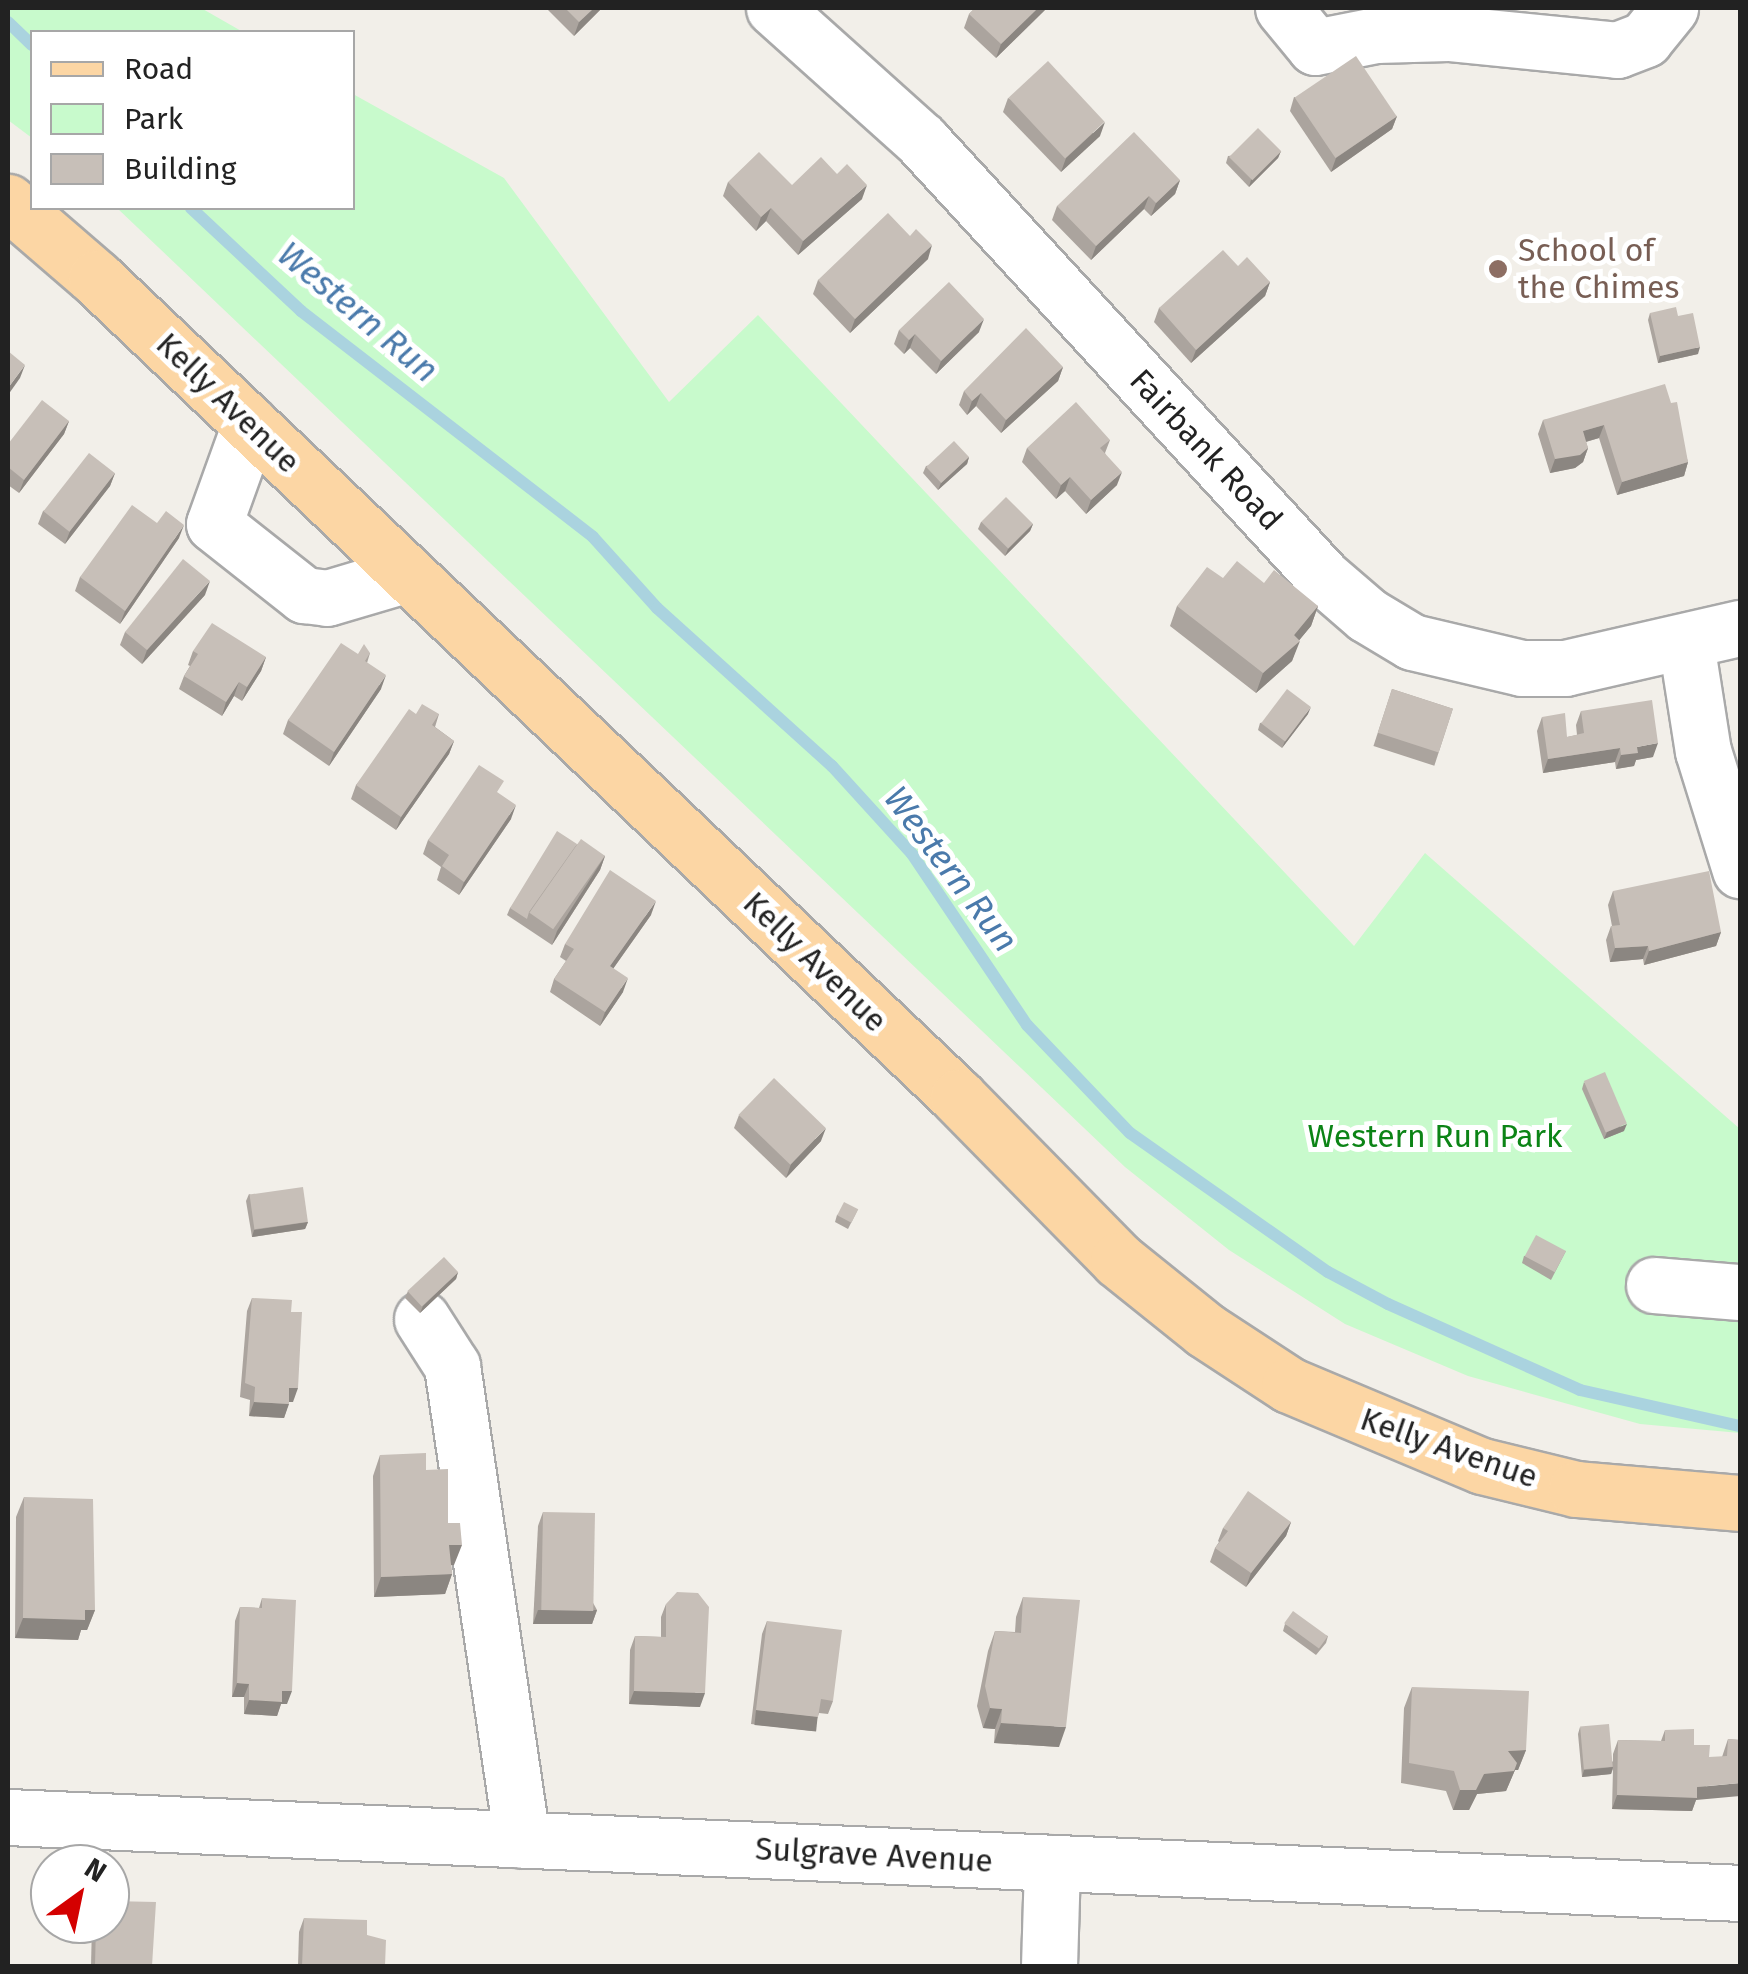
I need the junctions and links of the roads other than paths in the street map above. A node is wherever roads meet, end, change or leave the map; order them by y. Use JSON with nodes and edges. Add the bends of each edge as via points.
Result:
{"nodes":[{"id":1,"x":774,"y":8,"type":"edge"},
{"id":2,"x":1284,"y":8,"type":"edge"},
{"id":3,"x":1670,"y":8,"type":"edge"},
{"id":4,"x":8,"y":202,"type":"edge"},
{"id":5,"x":250,"y":424,"type":"junction"},
{"id":6,"x":408,"y":574,"type":"junction"},
{"id":7,"x":1740,"y":628,"type":"edge"},
{"id":8,"x":1686,"y":643,"type":"junction"},
{"id":9,"x":1740,"y":870,"type":"edge"},
{"id":10,"x":1654,"y":1286,"type":"dead end"},
{"id":11,"x":1740,"y":1292,"type":"edge"},
{"id":12,"x":422,"y":1319,"type":"edge"},
{"id":13,"x":1740,"y":1503,"type":"edge"},
{"id":14,"x":8,"y":1817,"type":"edge"},
{"id":15,"x":522,"y":1840,"type":"junction"},
{"id":16,"x":1052,"y":1863,"type":"junction"},
{"id":17,"x":1740,"y":1893,"type":"edge"},
{"id":18,"x":1049,"y":1966,"type":"edge"}],
"edges":[{"from":1,"to":8,"type":"street","name":"Fairbank Road","via":[[920,140],[1323,578],[1367,615],[1412,642],[1522,668],[1565,668]]},
{"from":2,"to":3,"type":"street","via":[[1315,47],[1376,35],[1448,33],[1618,50],[1645,38]]},
{"from":4,"to":5,"type":"main road","name":"Kelly Avenue"},
{"from":5,"to":6,"type":"main road","name":"Kelly Avenue"},
{"from":5,"to":6,"type":"street","via":[[214,524],[304,595],[327,598]]},
{"from":6,"to":13,"type":"main road","name":"Kelly Avenue","via":[[958,1097],[1118,1260],[1205,1330],[1289,1385],[1482,1466],[1576,1489]]},
{"from":7,"to":8,"type":"street","name":"Fairbank Road"},
{"from":8,"to":9,"type":"street","via":[[1703,752]]},
{"from":10,"to":11,"type":"street"},
{"from":12,"to":15,"type":"street","via":[[452,1366]]},
{"from":14,"to":15,"type":"street","name":"Sulgrave Avenue"},
{"from":15,"to":16,"type":"street","name":"Sulgrave Avenue"},
{"from":16,"to":17,"type":"street","name":"Sulgrave Avenue"},
{"from":16,"to":18,"type":"street"}]}
